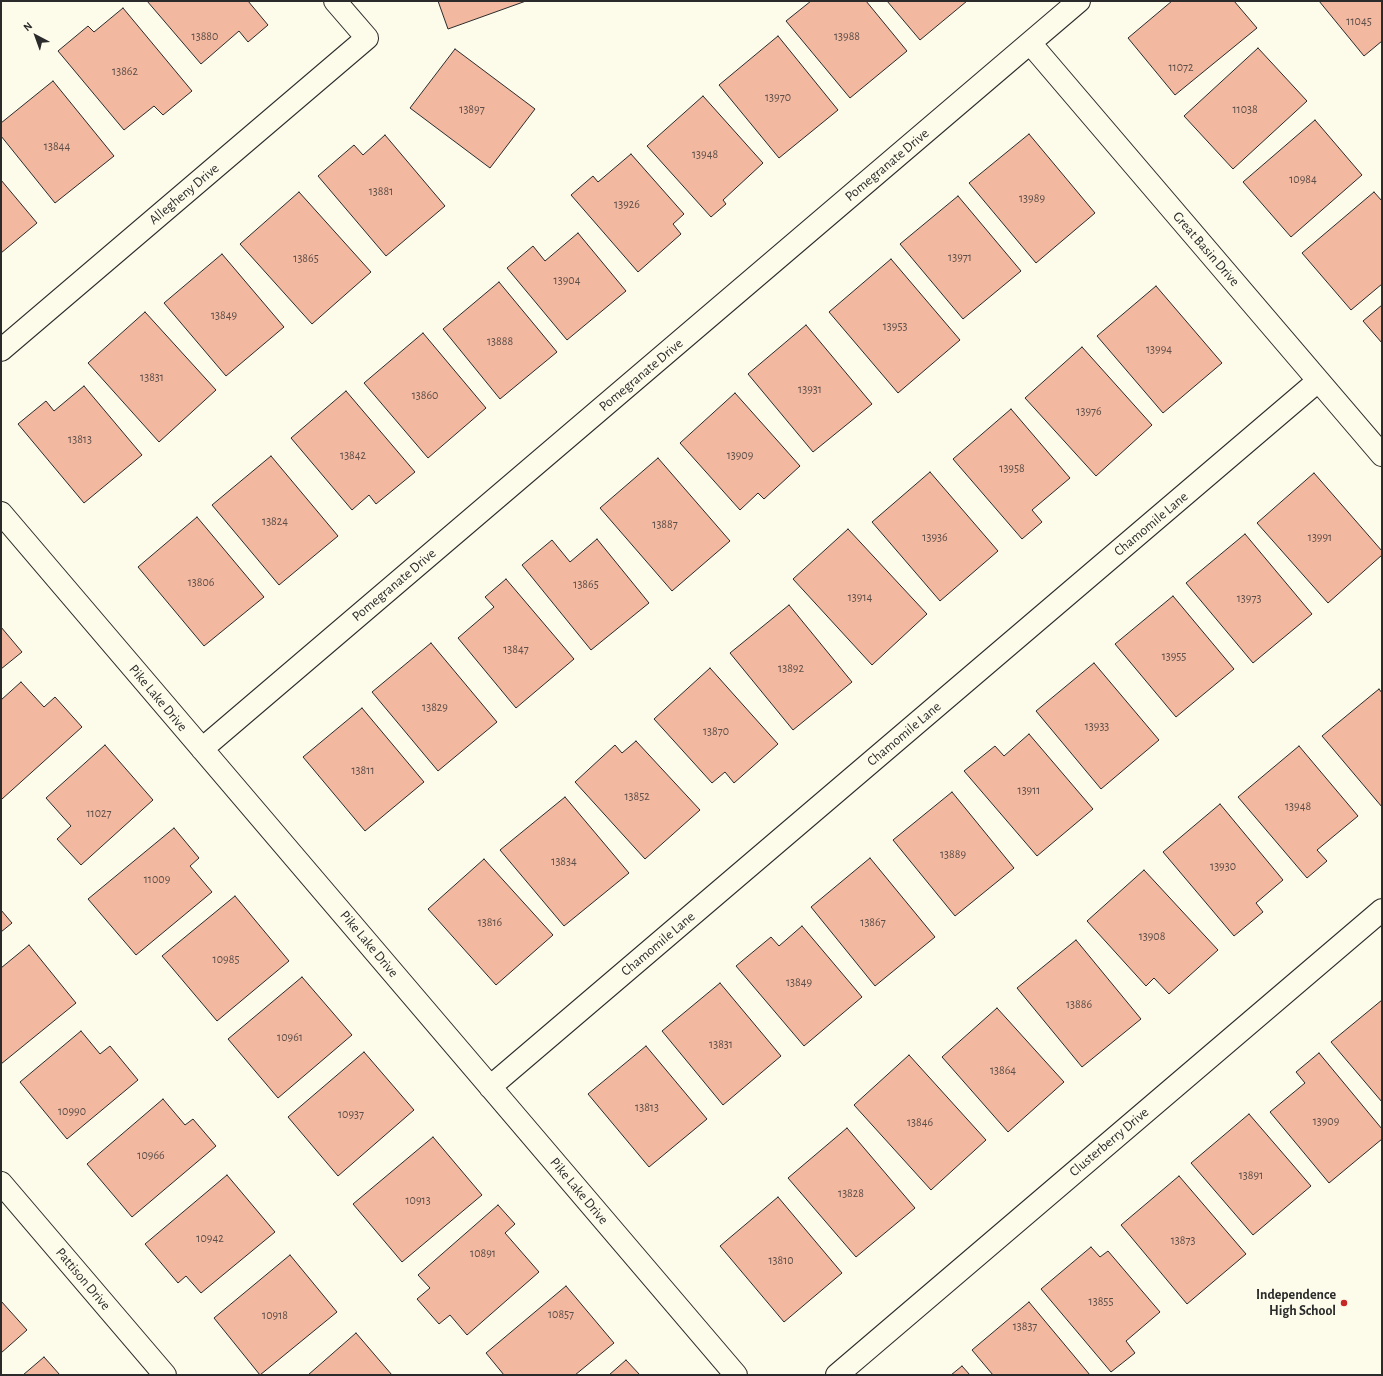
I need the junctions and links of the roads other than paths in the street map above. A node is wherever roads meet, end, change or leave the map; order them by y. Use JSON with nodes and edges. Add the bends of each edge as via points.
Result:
{"nodes":[{"id":1,"x":335,"y":1,"type":"edge"},
{"id":2,"x":1079,"y":1,"type":"edge"},
{"id":3,"x":1030,"y":43,"type":"junction"},
{"id":4,"x":1,"y":350,"type":"edge"},
{"id":5,"x":1318,"y":380,"type":"junction"},
{"id":6,"x":1382,"y":455,"type":"edge"},
{"id":7,"x":1,"y":513,"type":"edge"},
{"id":8,"x":202,"y":749,"type":"junction"},
{"id":9,"x":1382,"y":910,"type":"edge"},
{"id":10,"x":490,"y":1087,"type":"junction"},
{"id":11,"x":1,"y":1183,"type":"edge"},
{"id":12,"x":165,"y":1375,"type":"edge"},
{"id":13,"x":736,"y":1375,"type":"edge"},
{"id":14,"x":837,"y":1375,"type":"edge"}],
"edges":[{"from":1,"to":4,"type":"street","name":"Allegheny Drive","via":[[366,38]]},
{"from":2,"to":3,"type":"street","name":"Pomegranate Drive"},
{"from":3,"to":5,"type":"street","name":"Great Basin Drive"},
{"from":3,"to":8,"type":"street","name":"Pomegranate Drive"},
{"from":5,"to":6,"type":"street","name":"Great Basin Drive"},
{"from":5,"to":10,"type":"street","name":"Chamomile Lane"},
{"from":7,"to":8,"type":"street","name":"Pike Lake Drive"},
{"from":8,"to":10,"type":"street","name":"Pike Lake Drive"},
{"from":9,"to":14,"type":"street","name":"Clusterberry Drive"},
{"from":10,"to":13,"type":"street","name":"Pike Lake Drive"},
{"from":11,"to":12,"type":"street","name":"Pattison Drive"}]}
